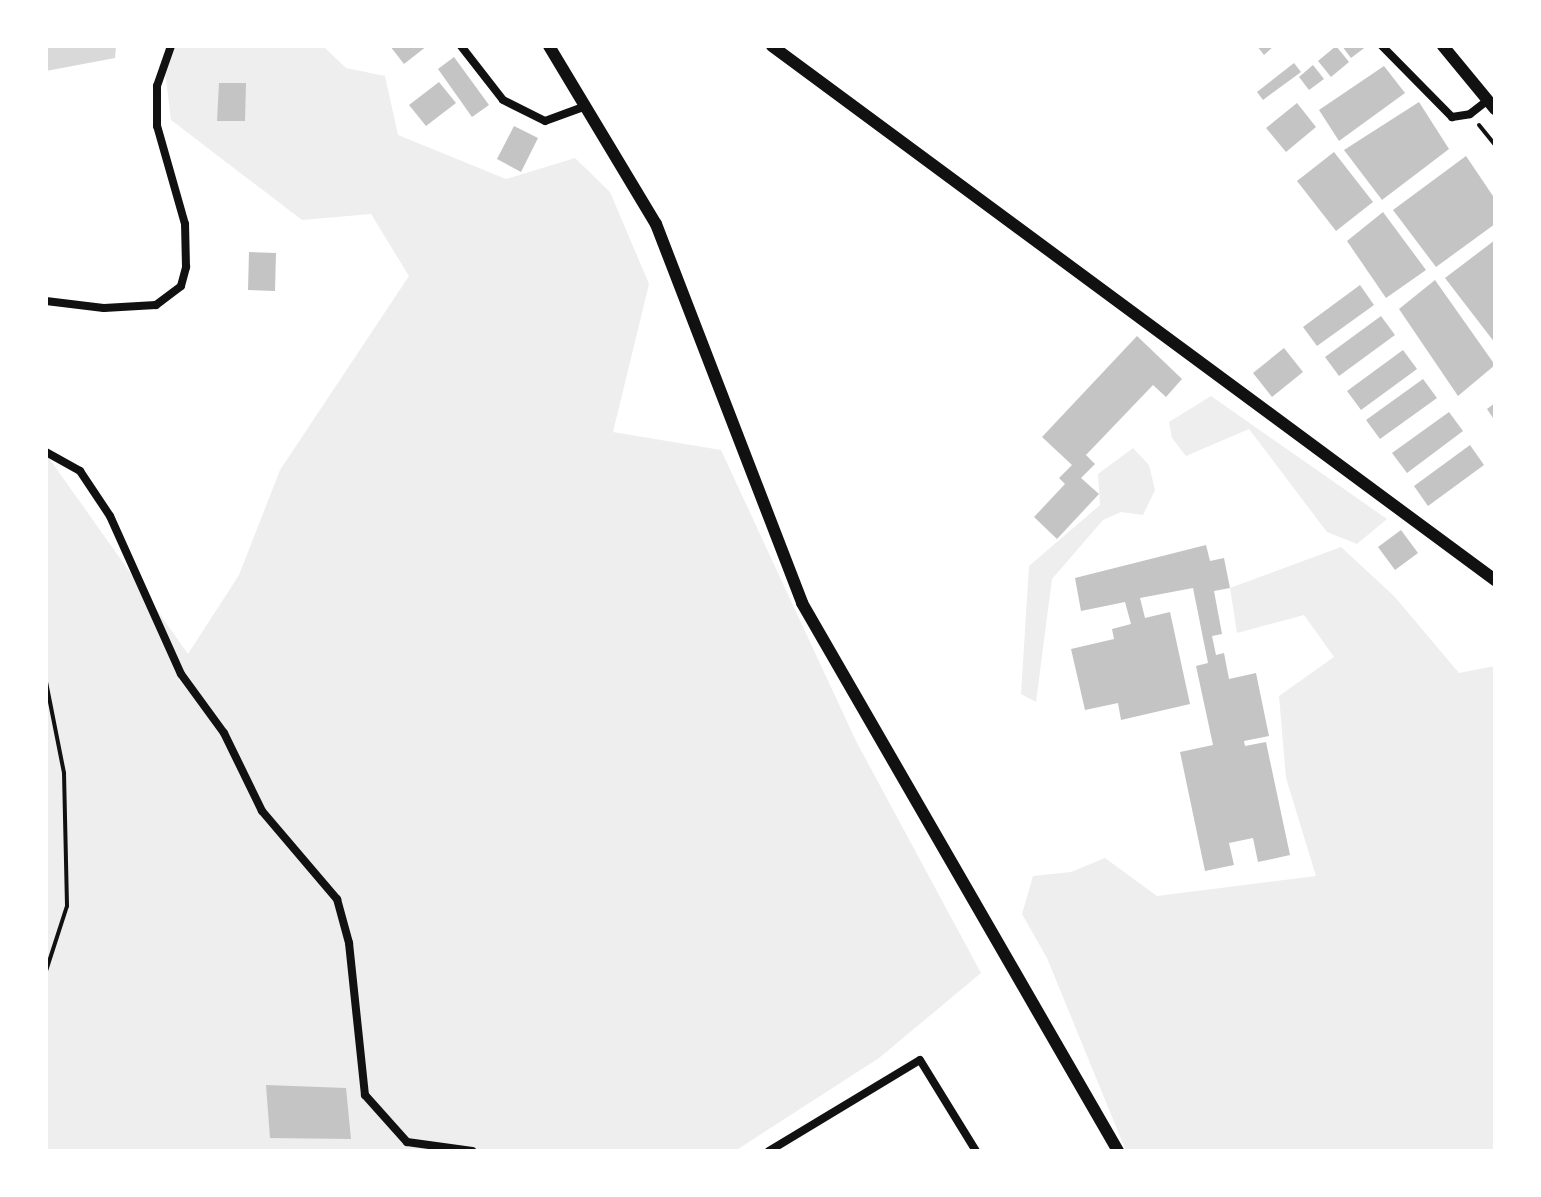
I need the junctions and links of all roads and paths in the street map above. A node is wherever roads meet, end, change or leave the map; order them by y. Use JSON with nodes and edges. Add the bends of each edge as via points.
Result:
{"nodes":[{"id":1,"x":171,"y":46,"type":"edge"},
{"id":2,"x":461,"y":46,"type":"edge"},
{"id":3,"x":549,"y":46,"type":"edge"},
{"id":4,"x":772,"y":46,"type":"edge"},
{"id":5,"x":1382,"y":46,"type":"edge"},
{"id":6,"x":1443,"y":46,"type":"edge"},
{"id":7,"x":1491,"y":104,"type":"edge"},
{"id":8,"x":586,"y":106,"type":"junction"},
{"id":9,"x":46,"y":301,"type":"edge"},
{"id":10,"x":46,"y":452,"type":"edge"},
{"id":11,"x":1495,"y":580,"type":"edge"},
{"id":12,"x":46,"y":682,"type":"edge"},
{"id":13,"x":46,"y":971,"type":"edge"},
{"id":14,"x":472,"y":1151,"type":"edge"},
{"id":15,"x":769,"y":1151,"type":"edge"},
{"id":16,"x":976,"y":1151,"type":"edge"},
{"id":17,"x":1118,"y":1151,"type":"edge"}],
"edges":[{"from":1,"to":9,"type":"street","via":[[157,86],[157,126],[185,224],[181,286],[156,305],[104,308]]},
{"from":2,"to":8,"type":"street","via":[[503,100],[545,121]]},
{"from":3,"to":8,"type":"street"},
{"from":4,"to":11,"type":"street"},
{"from":5,"to":7,"type":"street","via":[[1452,117]]},
{"from":6,"to":7,"type":"street"},
{"from":8,"to":17,"type":"street","via":[[656,224],[686,292],[802,603]]},
{"from":10,"to":14,"type":"street","via":[[80,471],[110,516],[181,674],[224,733],[262,811],[337,899],[349,943],[365,1095],[407,1142]]},
{"from":12,"to":13,"type":"path","via":[[64,773],[67,906]]},
{"from":15,"to":16,"type":"street","via":[[920,1060]]}]}
